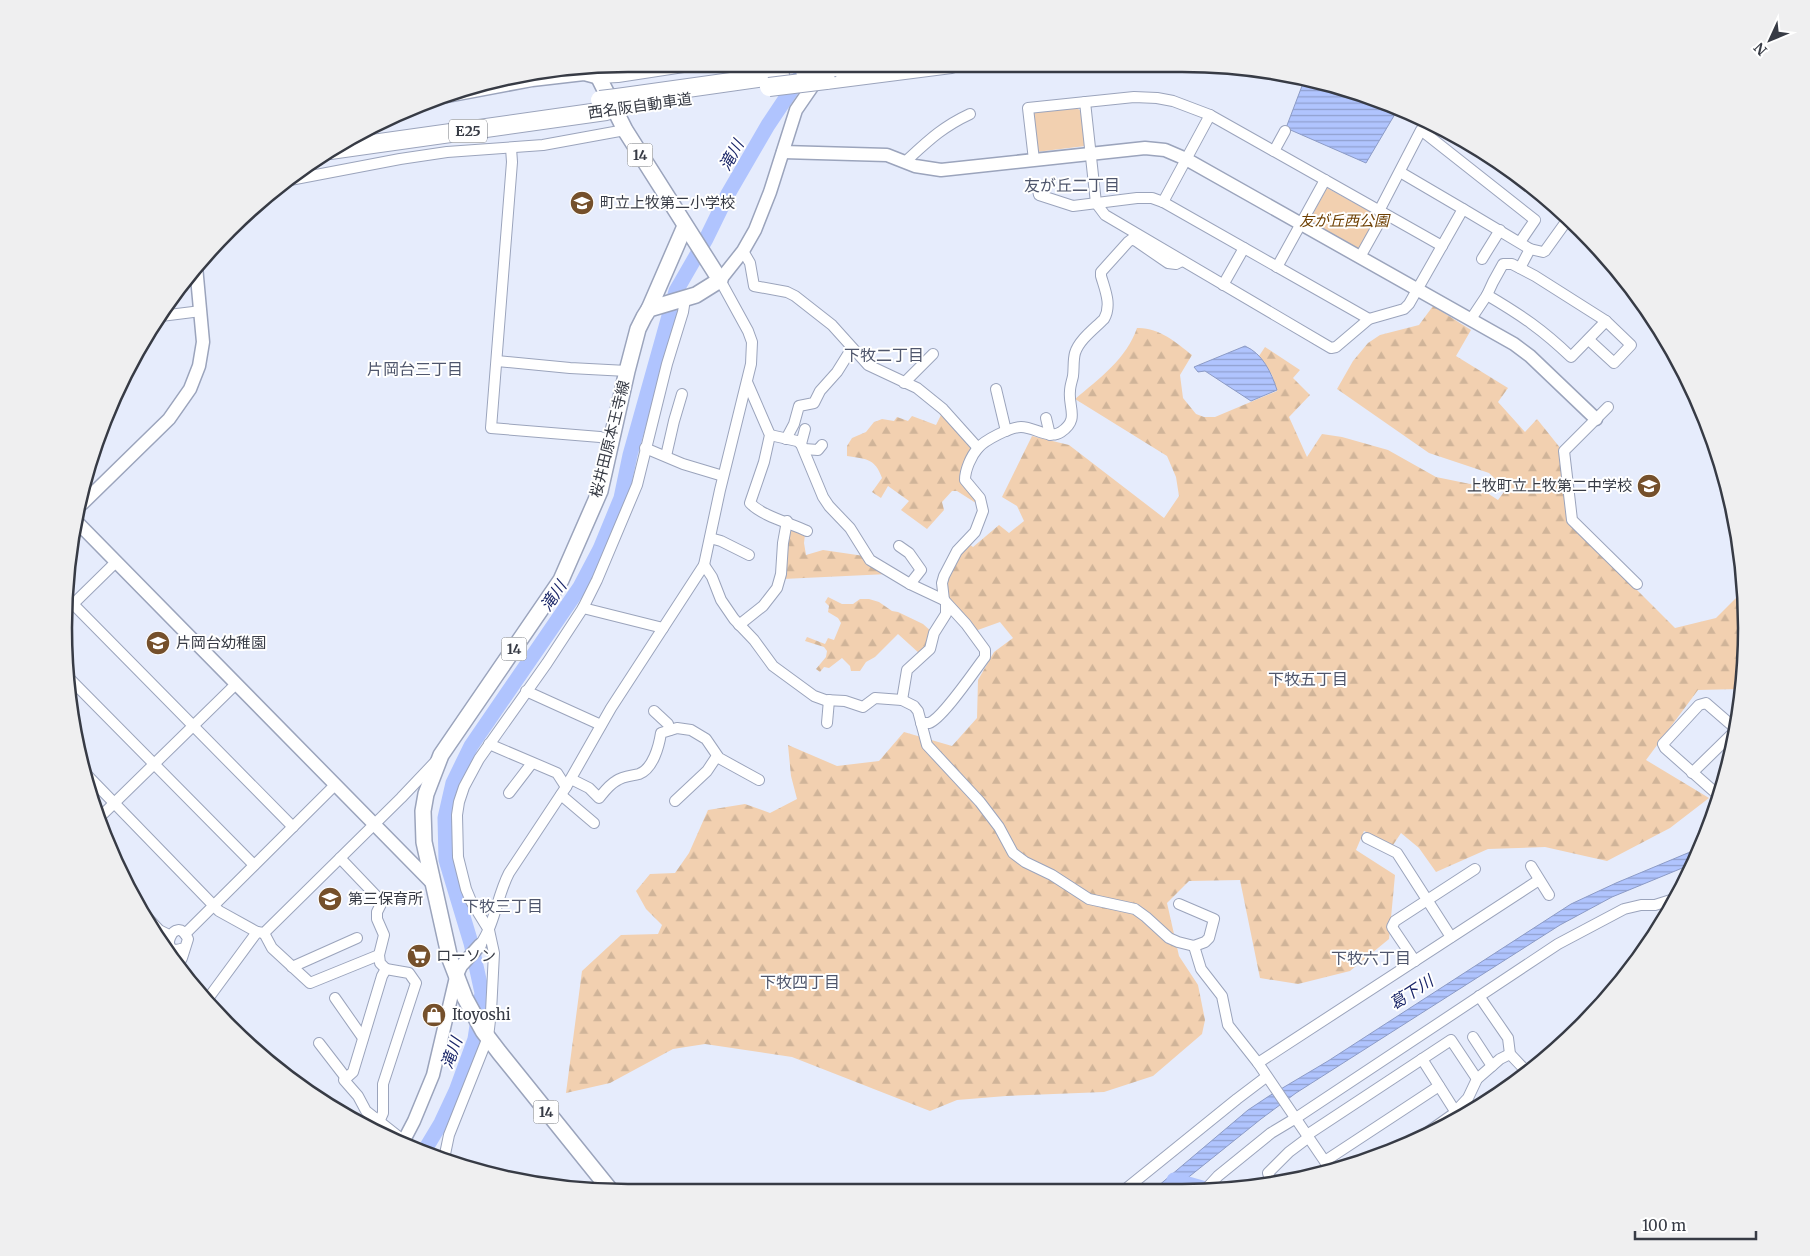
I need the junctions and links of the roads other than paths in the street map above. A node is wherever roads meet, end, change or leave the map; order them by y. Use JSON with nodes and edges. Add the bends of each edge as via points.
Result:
{"nodes":[{"id":1,"x":651,"y":72,"type":"edge"},
{"id":2,"x":820,"y":72,"type":"edge"},
{"id":3,"x":828,"y":72,"type":"edge"},
{"id":4,"x":598,"y":73,"type":"edge"},
{"id":5,"x":601,"y":74,"type":"edge"},
{"id":6,"x":566,"y":76,"type":"edge"},
{"id":7,"x":548,"y":78,"type":"edge"},
{"id":8,"x":1085,"y":102,"type":"junction"},
{"id":9,"x":612,"y":104,"type":"junction"},
{"id":10,"x":970,"y":114,"type":"dead end"},
{"id":11,"x":1210,"y":115,"type":"junction"},
{"id":12,"x":625,"y":130,"type":"junction"},
{"id":13,"x":1285,"y":131,"type":"dead end"},
{"id":14,"x":377,"y":132,"type":"edge"},
{"id":15,"x":351,"y":147,"type":"edge"},
{"id":16,"x":511,"y":148,"type":"junction"},
{"id":17,"x":1274,"y":151,"type":"junction"},
{"id":18,"x":783,"y":152,"type":"junction"},
{"id":19,"x":1090,"y":154,"type":"junction"},
{"id":20,"x":1186,"y":159,"type":"junction"},
{"id":21,"x":1034,"y":160,"type":"junction"},
{"id":22,"x":905,"y":162,"type":"junction"},
{"id":23,"x":1400,"y":172,"type":"junction"},
{"id":24,"x":303,"y":178,"type":"edge"},
{"id":25,"x":1325,"y":180,"type":"junction"},
{"id":26,"x":1037,"y":186,"type":"dead end"},
{"id":27,"x":1163,"y":202,"type":"junction"},
{"id":28,"x":1096,"y":203,"type":"junction"},
{"id":29,"x":1463,"y":209,"type":"junction"},
{"id":30,"x":1382,"y":212,"type":"junction"},
{"id":31,"x":1301,"y":223,"type":"junction"},
{"id":32,"x":1564,"y":225,"type":"edge"},
{"id":33,"x":1500,"y":230,"type":"junction"},
{"id":34,"x":688,"y":232,"type":"junction"},
{"id":35,"x":1520,"y":242,"type":"junction"},
{"id":36,"x":1442,"y":246,"type":"junction"},
{"id":37,"x":1244,"y":248,"type":"junction"},
{"id":38,"x":1530,"y":249,"type":"junction"},
{"id":39,"x":743,"y":251,"type":"junction"},
{"id":40,"x":1360,"y":257,"type":"junction"},
{"id":41,"x":1482,"y":259,"type":"dead end"},
{"id":42,"x":1182,"y":260,"type":"junction"},
{"id":43,"x":1277,"y":267,"type":"junction"},
{"id":44,"x":1520,"y":268,"type":"junction"},
{"id":45,"x":197,"y":277,"type":"edge"},
{"id":46,"x":720,"y":280,"type":"junction"},
{"id":47,"x":1223,"y":285,"type":"junction"},
{"id":48,"x":1418,"y":289,"type":"junction"},
{"id":49,"x":1487,"y":295,"type":"junction"},
{"id":50,"x":685,"y":299,"type":"junction"},
{"id":51,"x":654,"y":307,"type":"junction"},
{"id":52,"x":201,"y":311,"type":"junction"},
{"id":53,"x":169,"y":315,"type":"edge"},
{"id":54,"x":1368,"y":319,"type":"junction"},
{"id":55,"x":1471,"y":319,"type":"junction"},
{"id":56,"x":1606,"y":321,"type":"junction"},
{"id":57,"x":1588,"y":340,"type":"junction"},
{"id":58,"x":852,"y":348,"type":"junction"},
{"id":59,"x":933,"y":354,"type":"dead end"},
{"id":60,"x":498,"y":361,"type":"junction"},
{"id":61,"x":627,"y":371,"type":"junction"},
{"id":62,"x":747,"y":382,"type":"junction"},
{"id":63,"x":904,"y":383,"type":"junction"},
{"id":64,"x":996,"y":389,"type":"dead end"},
{"id":65,"x":682,"y":394,"type":"dead end"},
{"id":66,"x":1608,"y":407,"type":"dead end"},
{"id":67,"x":1046,"y":418,"type":"dead end"},
{"id":68,"x":1596,"y":419,"type":"junction"},
{"id":69,"x":805,"y":429,"type":"dead end"},
{"id":70,"x":1006,"y":431,"type":"junction"},
{"id":71,"x":770,"y":435,"type":"junction"},
{"id":72,"x":1050,"y":435,"type":"junction"},
{"id":73,"x":786,"y":439,"type":"junction"},
{"id":74,"x":612,"y":441,"type":"junction"},
{"id":75,"x":822,"y":445,"type":"dead end"},
{"id":76,"x":802,"y":446,"type":"junction"},
{"id":77,"x":645,"y":448,"type":"junction"},
{"id":78,"x":978,"y":448,"type":"junction"},
{"id":79,"x":666,"y":456,"type":"junction"},
{"id":80,"x":723,"y":476,"type":"junction"},
{"id":81,"x":88,"y":498,"type":"edge"},
{"id":82,"x":787,"y":521,"type":"junction"},
{"id":83,"x":82,"y":527,"type":"edge"},
{"id":84,"x":808,"y":531,"type":"dead end"},
{"id":85,"x":710,"y":538,"type":"junction"},
{"id":86,"x":899,"y":546,"type":"dead end"},
{"id":87,"x":749,"y":556,"type":"dead end"},
{"id":88,"x":116,"y":562,"type":"junction"},
{"id":89,"x":704,"y":565,"type":"junction"},
{"id":90,"x":910,"y":584,"type":"junction"},
{"id":91,"x":1637,"y":584,"type":"dead end"},
{"id":92,"x":945,"y":602,"type":"junction"},
{"id":93,"x":74,"y":604,"type":"joint"},
{"id":94,"x":583,"y":608,"type":"junction"},
{"id":95,"x":739,"y":626,"type":"junction"},
{"id":96,"x":663,"y":628,"type":"junction"},
{"id":97,"x":236,"y":684,"type":"junction"},
{"id":98,"x":76,"y":685,"type":"edge"},
{"id":99,"x":526,"y":691,"type":"junction"},
{"id":100,"x":829,"y":700,"type":"junction"},
{"id":101,"x":902,"y":700,"type":"junction"},
{"id":102,"x":654,"y":712,"type":"dead end"},
{"id":103,"x":827,"y":723,"type":"dead end"},
{"id":104,"x":921,"y":723,"type":"junction"},
{"id":105,"x":1729,"y":724,"type":"edge"},
{"id":106,"x":193,"y":725,"type":"junction"},
{"id":107,"x":601,"y":725,"type":"junction"},
{"id":108,"x":670,"y":730,"type":"junction"},
{"id":109,"x":1726,"y":739,"type":"edge"},
{"id":110,"x":489,"y":744,"type":"junction"},
{"id":111,"x":441,"y":755,"type":"junction"},
{"id":112,"x":717,"y":756,"type":"junction"},
{"id":113,"x":532,"y":763,"type":"junction"},
{"id":114,"x":154,"y":764,"type":"junction"},
{"id":115,"x":1692,"y":772,"type":"junction"},
{"id":116,"x":759,"y":780,"type":"dead end"},
{"id":117,"x":94,"y":781,"type":"edge"},
{"id":118,"x":336,"y":785,"type":"junction"},
{"id":119,"x":566,"y":787,"type":"junction"},
{"id":120,"x":1713,"y":791,"type":"edge"},
{"id":121,"x":509,"y":794,"type":"dead end"},
{"id":122,"x":675,"y":801,"type":"dead end"},
{"id":123,"x":115,"y":802,"type":"junction"},
{"id":124,"x":104,"y":813,"type":"edge"},
{"id":125,"x":594,"y":823,"type":"dead end"},
{"id":126,"x":374,"y":824,"type":"junction"},
{"id":127,"x":292,"y":827,"type":"junction"},
{"id":128,"x":1367,"y":838,"type":"dead end"},
{"id":129,"x":340,"y":858,"type":"junction"},
{"id":130,"x":254,"y":865,"type":"junction"},
{"id":131,"x":1531,"y":866,"type":"dead end"},
{"id":132,"x":1475,"y":870,"type":"dead end"},
{"id":133,"x":1539,"y":880,"type":"junction"},
{"id":134,"x":433,"y":884,"type":"junction"},
{"id":135,"x":1549,"y":895,"type":"dead end"},
{"id":136,"x":1427,"y":900,"type":"junction"},
{"id":137,"x":1665,"y":902,"type":"edge"},
{"id":138,"x":1179,"y":904,"type":"dead end"},
{"id":139,"x":214,"y":906,"type":"junction"},
{"id":140,"x":489,"y":930,"type":"junction"},
{"id":141,"x":163,"y":932,"type":"edge"},
{"id":142,"x":260,"y":932,"type":"junction"},
{"id":143,"x":185,"y":934,"type":"junction"},
{"id":144,"x":169,"y":935,"type":"junction"},
{"id":145,"x":1451,"y":937,"type":"junction"},
{"id":146,"x":357,"y":938,"type":"dead end"},
{"id":147,"x":168,"y":940,"type":"edge"},
{"id":148,"x":480,"y":945,"type":"joint"},
{"id":149,"x":1194,"y":946,"type":"junction"},
{"id":150,"x":184,"y":948,"type":"junction"},
{"id":151,"x":175,"y":949,"type":"edge"},
{"id":152,"x":379,"y":955,"type":"junction"},
{"id":153,"x":182,"y":959,"type":"edge"},
{"id":154,"x":1415,"y":961,"type":"junction"},
{"id":155,"x":292,"y":967,"type":"junction"},
{"id":156,"x":386,"y":969,"type":"junction"},
{"id":157,"x":459,"y":972,"type":"junction"},
{"id":158,"x":211,"y":995,"type":"edge"},
{"id":159,"x":1479,"y":996,"type":"junction"},
{"id":160,"x":335,"y":998,"type":"dead end"},
{"id":161,"x":486,"y":1034,"type":"junction"},
{"id":162,"x":1473,"y":1037,"type":"dead end"},
{"id":163,"x":363,"y":1038,"type":"junction"},
{"id":164,"x":319,"y":1043,"type":"dead end"},
{"id":165,"x":1510,"y":1054,"type":"junction"},
{"id":166,"x":1422,"y":1059,"type":"junction"},
{"id":167,"x":1258,"y":1063,"type":"junction"},
{"id":168,"x":1492,"y":1066,"type":"junction"},
{"id":169,"x":1522,"y":1067,"type":"edge"},
{"id":170,"x":1266,"y":1077,"type":"junction"},
{"id":171,"x":346,"y":1078,"type":"junction"},
{"id":172,"x":1478,"y":1079,"type":"junction"},
{"id":173,"x":1439,"y":1086,"type":"junction"},
{"id":174,"x":1455,"y":1111,"type":"junction"},
{"id":175,"x":1452,"y":1113,"type":"edge"},
{"id":176,"x":1296,"y":1118,"type":"junction"},
{"id":177,"x":379,"y":1122,"type":"junction"},
{"id":178,"x":386,"y":1128,"type":"edge"},
{"id":179,"x":1308,"y":1136,"type":"junction"},
{"id":180,"x":406,"y":1137,"type":"edge"},
{"id":181,"x":446,"y":1153,"type":"edge"},
{"id":182,"x":1327,"y":1165,"type":"edge"},
{"id":183,"x":1269,"y":1177,"type":"edge"},
{"id":184,"x":1212,"y":1182,"type":"edge"},
{"id":185,"x":605,"y":1183,"type":"edge"},
{"id":186,"x":1132,"y":1184,"type":"edge"}],
"edges":[{"from":1,"to":5,"type":"street","via":[[618,77]]},
{"from":2,"to":9,"type":"highway","name":"西名阪自動車道","number":"E25","bridge":true},
{"from":3,"to":18,"type":"street","via":[[796,110]]},
{"from":4,"to":12,"type":"main road","number":"14"},
{"from":6,"to":7,"type":"street"},
{"from":8,"to":11,"type":"street","via":[[1157,98]]},
{"from":8,"to":19,"type":"street"},
{"from":8,"to":21,"type":"street","via":[[1028,108]]},
{"from":9,"to":14,"type":"highway","name":"西名阪自動車道","number":"E25"},
{"from":9,"to":15,"type":"highway","name":"西名阪自動車道","number":"E25"},
{"from":10,"to":22,"type":"street","via":[[946,127]]},
{"from":11,"to":17,"type":"street"},
{"from":11,"to":20,"type":"street"},
{"from":12,"to":16,"type":"street"},
{"from":12,"to":34,"type":"main road","number":"14"},
{"from":13,"to":17,"type":"street"},
{"from":16,"to":24,"type":"street","via":[[447,152]]},
{"from":16,"to":60,"type":"street"},
{"from":17,"to":25,"type":"street"},
{"from":18,"to":22,"type":"street","via":[[887,155]]},
{"from":18,"to":39,"type":"street","via":[[763,211]]},
{"from":19,"to":20,"type":"street","via":[[1145,148],[1165,150]]},
{"from":19,"to":21,"type":"street"},
{"from":19,"to":28,"type":"street"},
{"from":20,"to":27,"type":"street"},
{"from":20,"to":31,"type":"street"},
{"from":21,"to":22,"type":"street","via":[[941,170]]},
{"from":23,"to":29,"type":"street"},
{"from":23,"to":30,"type":"street"},
{"from":23,"to":35,"type":"street","via":[[1421,130],[1535,220]]},
{"from":25,"to":30,"type":"street"},
{"from":25,"to":31,"type":"street"},
{"from":26,"to":28,"type":"street","via":[[1039,195],[1073,206]]},
{"from":27,"to":28,"type":"street","via":[[1137,198]]},
{"from":27,"to":37,"type":"street"},
{"from":28,"to":42,"type":"street","via":[[1104,215]]},
{"from":29,"to":33,"type":"street"},
{"from":29,"to":36,"type":"street"},
{"from":30,"to":36,"type":"street"},
{"from":30,"to":40,"type":"street"},
{"from":31,"to":40,"type":"street"},
{"from":31,"to":43,"type":"street"},
{"from":32,"to":38,"type":"street","via":[[1545,251]]},
{"from":33,"to":35,"type":"street"},
{"from":33,"to":41,"type":"street"},
{"from":34,"to":46,"type":"main road","number":"14"},
{"from":34,"to":51,"type":"main road","name":"桜井田原本王寺線","number":"14"},
{"from":35,"to":38,"type":"street"},
{"from":36,"to":48,"type":"street"},
{"from":37,"to":43,"type":"street"},
{"from":37,"to":47,"type":"street"},
{"from":38,"to":44,"type":"street"},
{"from":39,"to":46,"type":"street"},
{"from":39,"to":58,"type":"street","via":[[750,263],[754,286],[795,296],[832,325]]},
{"from":40,"to":48,"type":"street"},
{"from":42,"to":47,"type":"street"},
{"from":42,"to":72,"type":"street","via":[[1176,264],[1168,263],[1132,239],[1101,272],[1107,314],[1077,348],[1074,356],[1070,391],[1073,418],[1060,433]]},
{"from":43,"to":54,"type":"street"},
{"from":44,"to":49,"type":"street","via":[[1503,264]]},
{"from":44,"to":56,"type":"street"},
{"from":45,"to":52,"type":"street"},
{"from":46,"to":50,"type":"main road"},
{"from":46,"to":62,"type":"street","via":[[752,342]]},
{"from":47,"to":54,"type":"street","via":[[1331,348],[1336,348]]},
{"from":48,"to":54,"type":"street","via":[[1404,309]]},
{"from":48,"to":55,"type":"street"},
{"from":49,"to":55,"type":"street"},
{"from":49,"to":57,"type":"street","via":[[1548,334],[1571,357]]},
{"from":50,"to":51,"type":"main road"},
{"from":50,"to":77,"type":"street"},
{"from":51,"to":61,"type":"main road","name":"桜井田原本王寺線","number":"14","via":[[638,329]]},
{"from":52,"to":53,"type":"street"},
{"from":52,"to":81,"type":"street","via":[[202,354],[184,400],[169,419]]},
{"from":55,"to":68,"type":"street","via":[[1525,352]]},
{"from":56,"to":57,"type":"street"},
{"from":56,"to":57,"type":"street","via":[[1631,345],[1614,363]]},
{"from":58,"to":63,"type":"street","via":[[868,365]]},
{"from":58,"to":73,"type":"street","via":[[814,403],[799,406]]},
{"from":59,"to":63,"type":"street"},
{"from":60,"to":61,"type":"street"},
{"from":60,"to":74,"type":"street","via":[[491,428],[600,437]]},
{"from":61,"to":74,"type":"main road","name":"桜井田原本王寺線","number":"14"},
{"from":62,"to":71,"type":"street"},
{"from":62,"to":80,"type":"street"},
{"from":63,"to":78,"type":"street","via":[[917,388],[943,409]]},
{"from":64,"to":70,"type":"street"},
{"from":65,"to":79,"type":"street"},
{"from":66,"to":68,"type":"street"},
{"from":67,"to":72,"type":"street"},
{"from":68,"to":91,"type":"street","via":[[1564,451],[1572,520]]},
{"from":69,"to":76,"type":"street"},
{"from":70,"to":72,"type":"street","via":[[1020,427]]},
{"from":70,"to":78,"type":"street"},
{"from":71,"to":73,"type":"street"},
{"from":71,"to":82,"type":"street","via":[[750,502],[765,513]]},
{"from":73,"to":76,"type":"street"},
{"from":74,"to":111,"type":"main road","name":"桜井田原本王寺線","number":"14","via":[[600,490],[561,580]]},
{"from":75,"to":76,"type":"street","via":[[818,450]]},
{"from":76,"to":90,"type":"street","via":[[822,496],[850,528],[866,555]]},
{"from":77,"to":79,"type":"street"},
{"from":77,"to":94,"type":"street","via":[[633,496]]},
{"from":78,"to":92,"type":"street","via":[[965,473],[965,480],[980,498],[983,511],[975,532],[957,551],[944,576]]},
{"from":79,"to":80,"type":"street"},
{"from":80,"to":85,"type":"street"},
{"from":82,"to":84,"type":"street"},
{"from":82,"to":95,"type":"street","via":[[777,588]]},
{"from":83,"to":88,"type":"street"},
{"from":85,"to":87,"type":"street"},
{"from":85,"to":89,"type":"street"},
{"from":86,"to":90,"type":"street","via":[[909,553],[920,570]]},
{"from":88,"to":93,"type":"street"},
{"from":88,"to":97,"type":"street"},
{"from":89,"to":95,"type":"street","via":[[718,596]]},
{"from":89,"to":96,"type":"street"},
{"from":90,"to":92,"type":"street"},
{"from":92,"to":101,"type":"street","via":[[946,614],[934,633],[930,649],[907,670]]},
{"from":92,"to":104,"type":"street","via":[[966,624],[986,654],[950,703],[932,721]]},
{"from":93,"to":106,"type":"street"},
{"from":94,"to":96,"type":"street"},
{"from":94,"to":99,"type":"street"},
{"from":95,"to":100,"type":"street","via":[[773,666],[814,696]]},
{"from":96,"to":107,"type":"street"},
{"from":97,"to":106,"type":"street"},
{"from":97,"to":118,"type":"street"},
{"from":98,"to":114,"type":"street"},
{"from":99,"to":107,"type":"street"},
{"from":99,"to":110,"type":"street"},
{"from":100,"to":101,"type":"street","via":[[863,707],[875,698]]},
{"from":100,"to":103,"type":"street"},
{"from":101,"to":104,"type":"street","via":[[914,706]]},
{"from":102,"to":108,"type":"street"},
{"from":104,"to":149,"type":"street","via":[[927,745],[980,802],[1019,858],[1088,899],[1135,909],[1169,938]]},
{"from":105,"to":115,"type":"street","via":[[1706,703],[1699,705],[1663,744]]},
{"from":106,"to":114,"type":"street"},
{"from":106,"to":127,"type":"street"},
{"from":107,"to":119,"type":"street"},
{"from":108,"to":112,"type":"street","via":[[684,728],[702,735]]},
{"from":108,"to":119,"type":"street","via":[[661,733],[645,770],[618,779],[599,798],[589,788]]},
{"from":109,"to":115,"type":"street"},
{"from":110,"to":113,"type":"street"},
{"from":110,"to":140,"type":"street","via":[[464,787],[456,829],[458,857],[466,889]]},
{"from":111,"to":126,"type":"street"},
{"from":111,"to":134,"type":"main road","name":"桜井田原本王寺線","number":"14","via":[[423,811],[424,842]]},
{"from":112,"to":116,"type":"street"},
{"from":112,"to":122,"type":"street","via":[[707,771]]},
{"from":113,"to":119,"type":"street","via":[[557,773]]},
{"from":113,"to":121,"type":"street"},
{"from":114,"to":123,"type":"street"},
{"from":114,"to":130,"type":"street"},
{"from":115,"to":120,"type":"street"},
{"from":117,"to":123,"type":"street"},
{"from":118,"to":126,"type":"street"},
{"from":118,"to":127,"type":"street"},
{"from":119,"to":125,"type":"street"},
{"from":119,"to":140,"type":"street","via":[[504,884]]},
{"from":123,"to":124,"type":"street"},
{"from":123,"to":139,"type":"street"},
{"from":126,"to":129,"type":"street"},
{"from":126,"to":134,"type":"street"},
{"from":127,"to":130,"type":"street"},
{"from":128,"to":136,"type":"street","via":[[1397,853]]},
{"from":129,"to":142,"type":"street"},
{"from":129,"to":152,"type":"street","via":[[382,902],[376,912],[384,935]]},
{"from":130,"to":139,"type":"street"},
{"from":131,"to":133,"type":"street"},
{"from":132,"to":136,"type":"street"},
{"from":133,"to":135,"type":"street"},
{"from":133,"to":145,"type":"street"},
{"from":134,"to":157,"type":"main road","name":"桜井田原本王寺線","number":"14","via":[[445,938]]},
{"from":136,"to":145,"type":"street"},
{"from":136,"to":154,"type":"street","via":[[1395,921],[1392,927]]},
{"from":137,"to":159,"type":"street","via":[[1624,909],[1558,944]]},
{"from":138,"to":149,"type":"street","via":[[1214,919],[1209,938]]},
{"from":139,"to":142,"type":"street"},
{"from":139,"to":143,"type":"street"},
{"from":140,"to":148,"type":"street"},
{"from":140,"to":161,"type":"street","via":[[494,953],[491,1012]]},
{"from":141,"to":144,"type":"street"},
{"from":142,"to":155,"type":"street"},
{"from":142,"to":158,"type":"street"},
{"from":143,"to":144,"type":"street","via":[[174,931]]},
{"from":143,"to":150,"type":"street","via":[[188,939]]},
{"from":144,"to":147,"type":"street"},
{"from":145,"to":154,"type":"street"},
{"from":146,"to":155,"type":"street"},
{"from":148,"to":157,"type":"street"},
{"from":149,"to":167,"type":"street","via":[[1201,969],[1222,996],[1228,1025]]},
{"from":150,"to":151,"type":"street"},
{"from":150,"to":153,"type":"street"},
{"from":152,"to":155,"type":"street","via":[[310,983]]},
{"from":152,"to":156,"type":"street","via":[[380,963]]},
{"from":154,"to":167,"type":"street"},
{"from":156,"to":163,"type":"street"},
{"from":156,"to":177,"type":"street","via":[[409,973],[416,983],[383,1084],[383,1113]]},
{"from":157,"to":161,"type":"main road","name":"桜井田原本王寺線","number":"14","via":[[465,998]]},
{"from":157,"to":180,"type":"street","via":[[433,1075]]},
{"from":159,"to":165,"type":"street","via":[[1508,1038]]},
{"from":159,"to":176,"type":"street"},
{"from":160,"to":163,"type":"street"},
{"from":161,"to":181,"type":"street"},
{"from":161,"to":185,"type":"main road","name":"桜井田原本王寺線","number":"14"},
{"from":162,"to":168,"type":"street"},
{"from":163,"to":171,"type":"street","via":[[353,1072]]},
{"from":164,"to":171,"type":"street"},
{"from":165,"to":168,"type":"street"},
{"from":165,"to":169,"type":"street"},
{"from":166,"to":172,"type":"street","via":[[1451,1040]]},
{"from":166,"to":173,"type":"street"},
{"from":166,"to":179,"type":"street"},
{"from":167,"to":170,"type":"street"},
{"from":168,"to":172,"type":"street"},
{"from":170,"to":176,"type":"street"},
{"from":170,"to":186,"type":"street"},
{"from":171,"to":177,"type":"street","via":[[344,1080],[366,1111]]},
{"from":172,"to":174,"type":"street","via":[[1468,1098]]},
{"from":173,"to":174,"type":"street"},
{"from":173,"to":182,"type":"street"},
{"from":174,"to":175,"type":"street"},
{"from":176,"to":179,"type":"street"},
{"from":176,"to":184,"type":"street","via":[[1271,1133]]},
{"from":177,"to":178,"type":"street"},
{"from":179,"to":182,"type":"street"},
{"from":179,"to":183,"type":"street","via":[[1268,1173]]}]}
